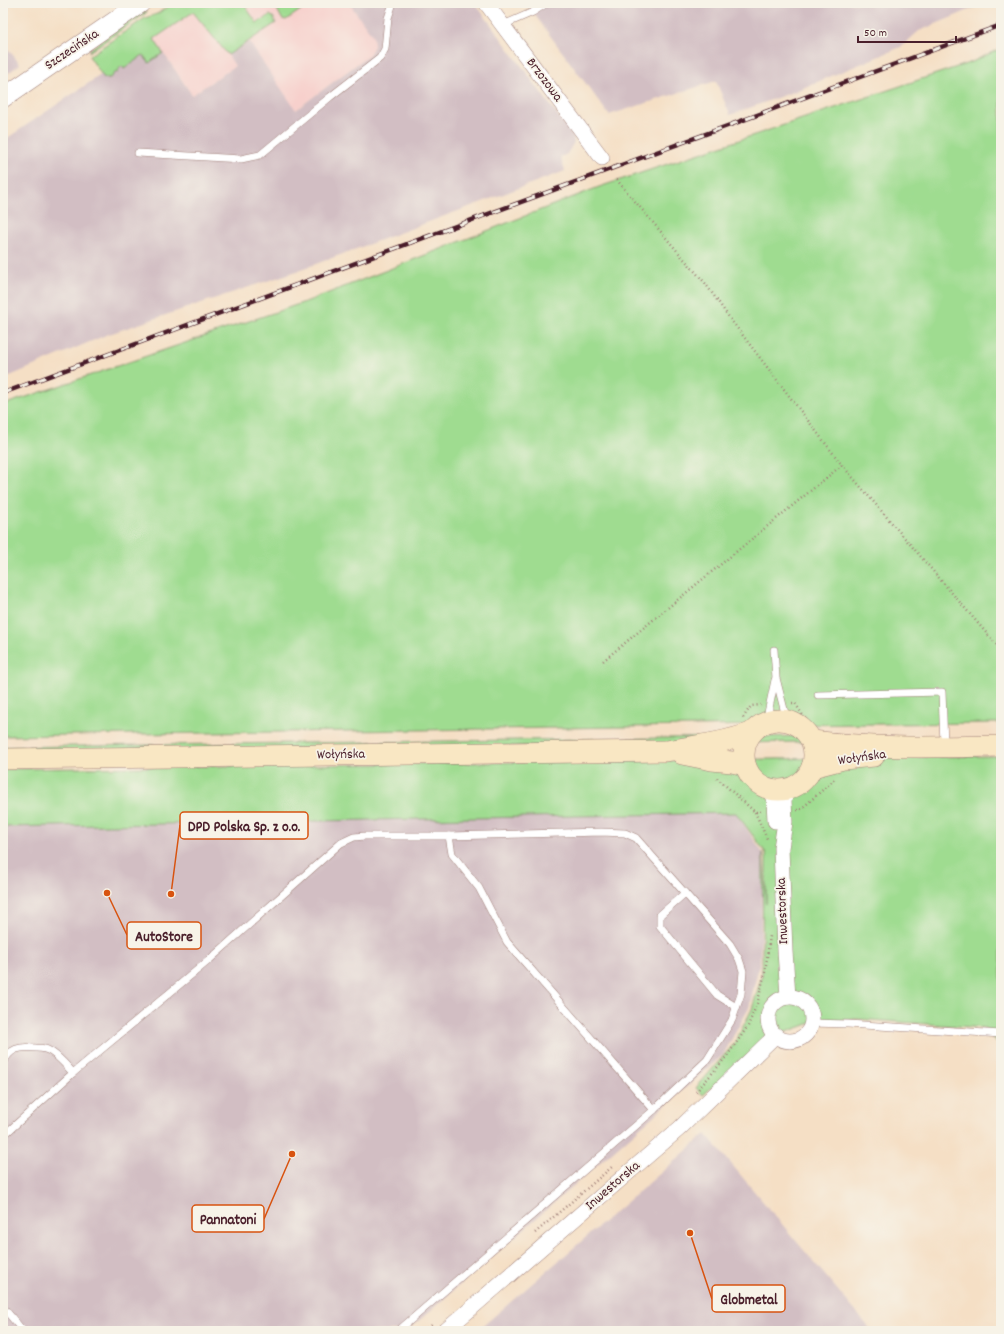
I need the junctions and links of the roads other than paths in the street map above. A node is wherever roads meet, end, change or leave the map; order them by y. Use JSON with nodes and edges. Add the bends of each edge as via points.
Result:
{"nodes":[{"id":1,"x":141,"y":3,"type":"edge"},
{"id":2,"x":393,"y":3,"type":"edge"},
{"id":3,"x":486,"y":3,"type":"edge"},
{"id":4,"x":547,"y":3,"type":"edge"},
{"id":5,"x":503,"y":25,"type":"junction"},
{"id":6,"x":3,"y":98,"type":"edge"},
{"id":7,"x":138,"y":153,"type":"dead end"},
{"id":8,"x":602,"y":158,"type":"dead end"},
{"id":9,"x":774,"y":650,"type":"dead end"},
{"id":10,"x":776,"y":678,"type":"junction"},
{"id":11,"x":818,"y":695,"type":"dead end"},
{"id":12,"x":788,"y":721,"type":"junction"},
{"id":13,"x":758,"y":728,"type":"junction"},
{"id":14,"x":812,"y":741,"type":"junction"},
{"id":15,"x":1001,"y":746,"type":"edge"},
{"id":16,"x":944,"y":747,"type":"junction"},
{"id":17,"x":912,"y":748,"type":"junction"},
{"id":18,"x":666,"y":751,"type":"junction"},
{"id":19,"x":8,"y":761,"type":"edge"},
{"id":20,"x":745,"y":765,"type":"junction"},
{"id":21,"x":812,"y":767,"type":"junction"},
{"id":22,"x":778,"y":789,"type":"junction"},
{"id":23,"x":449,"y":836,"type":"junction"},
{"id":24,"x":685,"y":892,"type":"junction"},
{"id":25,"x":788,"y":997,"type":"junction"},
{"id":26,"x":736,"y":1008,"type":"junction"},
{"id":27,"x":811,"y":1023,"type":"junction"},
{"id":28,"x":1001,"y":1034,"type":"edge"},
{"id":29,"x":776,"y":1035,"type":"junction"},
{"id":30,"x":4,"y":1056,"type":"edge"},
{"id":31,"x":3,"y":1064,"type":"edge"},
{"id":32,"x":73,"y":1073,"type":"junction"},
{"id":33,"x":654,"y":1110,"type":"junction"},
{"id":34,"x":3,"y":1136,"type":"edge"},
{"id":35,"x":3,"y":1307,"type":"edge"},
{"id":36,"x":23,"y":1331,"type":"edge"},
{"id":37,"x":398,"y":1331,"type":"edge"},
{"id":38,"x":445,"y":1331,"type":"edge"}],
"edges":[{"from":1,"to":6,"type":"street","name":"Szczecińska"},
{"from":2,"to":7,"type":"lane","via":[[388,18],[385,49],[380,58],[260,155],[241,159]]},
{"from":3,"to":5,"type":"street","name":"Brzozowa"},
{"from":4,"to":5,"type":"lane"},
{"from":5,"to":8,"type":"street","name":"Brzozowa"},
{"from":9,"to":10,"type":"lane"},
{"from":10,"to":12,"type":"lane"},
{"from":10,"to":13,"type":"lane"},
{"from":11,"to":16,"type":"lane","via":[[942,692]]},
{"from":12,"to":13,"type":"main road","via":[[779,720]]},
{"from":12,"to":14,"type":"main road","via":[[802,728]]},
{"from":13,"to":18,"type":"main road","name":"Wołyńska","via":[[736,739]]},
{"from":13,"to":20,"type":"main road","via":[[744,748]]},
{"from":14,"to":17,"type":"main road","name":"Wołyńska"},
{"from":14,"to":21,"type":"main road","via":[[815,754]]},
{"from":15,"to":16,"type":"main road","name":"Wołyńska"},
{"from":16,"to":17,"type":"main road","name":"Wołyńska"},
{"from":17,"to":21,"type":"main road","name":"Wołyńska","via":[[893,754]]},
{"from":18,"to":19,"type":"main road","name":"Wołyńska"},
{"from":18,"to":20,"type":"main road","name":"Wołyńska"},
{"from":20,"to":22,"type":"main road","via":[[761,786]]},
{"from":21,"to":22,"type":"main road","via":[[802,782]]},
{"from":22,"to":25,"type":"street","name":"Inwestorska","via":[[784,800],[785,822],[781,848]]},
{"from":23,"to":24,"type":"lane","via":[[625,833],[636,838]]},
{"from":23,"to":32,"type":"lane","via":[[365,836],[341,843],[208,961]]},
{"from":23,"to":33,"type":"lane","via":[[452,854],[478,888],[507,942]]},
{"from":24,"to":26,"type":"lane","via":[[730,944],[739,959],[743,971],[741,994]]},
{"from":24,"to":26,"type":"lane","via":[[660,915],[660,926],[717,995]]},
{"from":25,"to":27,"type":"street","via":[[806,1004],[811,1013]]},
{"from":25,"to":29,"type":"street","via":[[777,1002],[769,1012],[769,1025]]},
{"from":26,"to":33,"type":"lane","via":[[732,1020],[707,1060]]},
{"from":27,"to":28,"type":"lane"},
{"from":27,"to":29,"type":"street","via":[[800,1038],[788,1040]]},
{"from":29,"to":38,"type":"street","name":"Inwestorska","via":[[680,1128]]},
{"from":30,"to":31,"type":"lane"},
{"from":30,"to":32,"type":"lane","via":[[20,1048],[45,1049]]},
{"from":32,"to":34,"type":"lane"},
{"from":33,"to":37,"type":"lane"},
{"from":35,"to":36,"type":"lane"}]}
